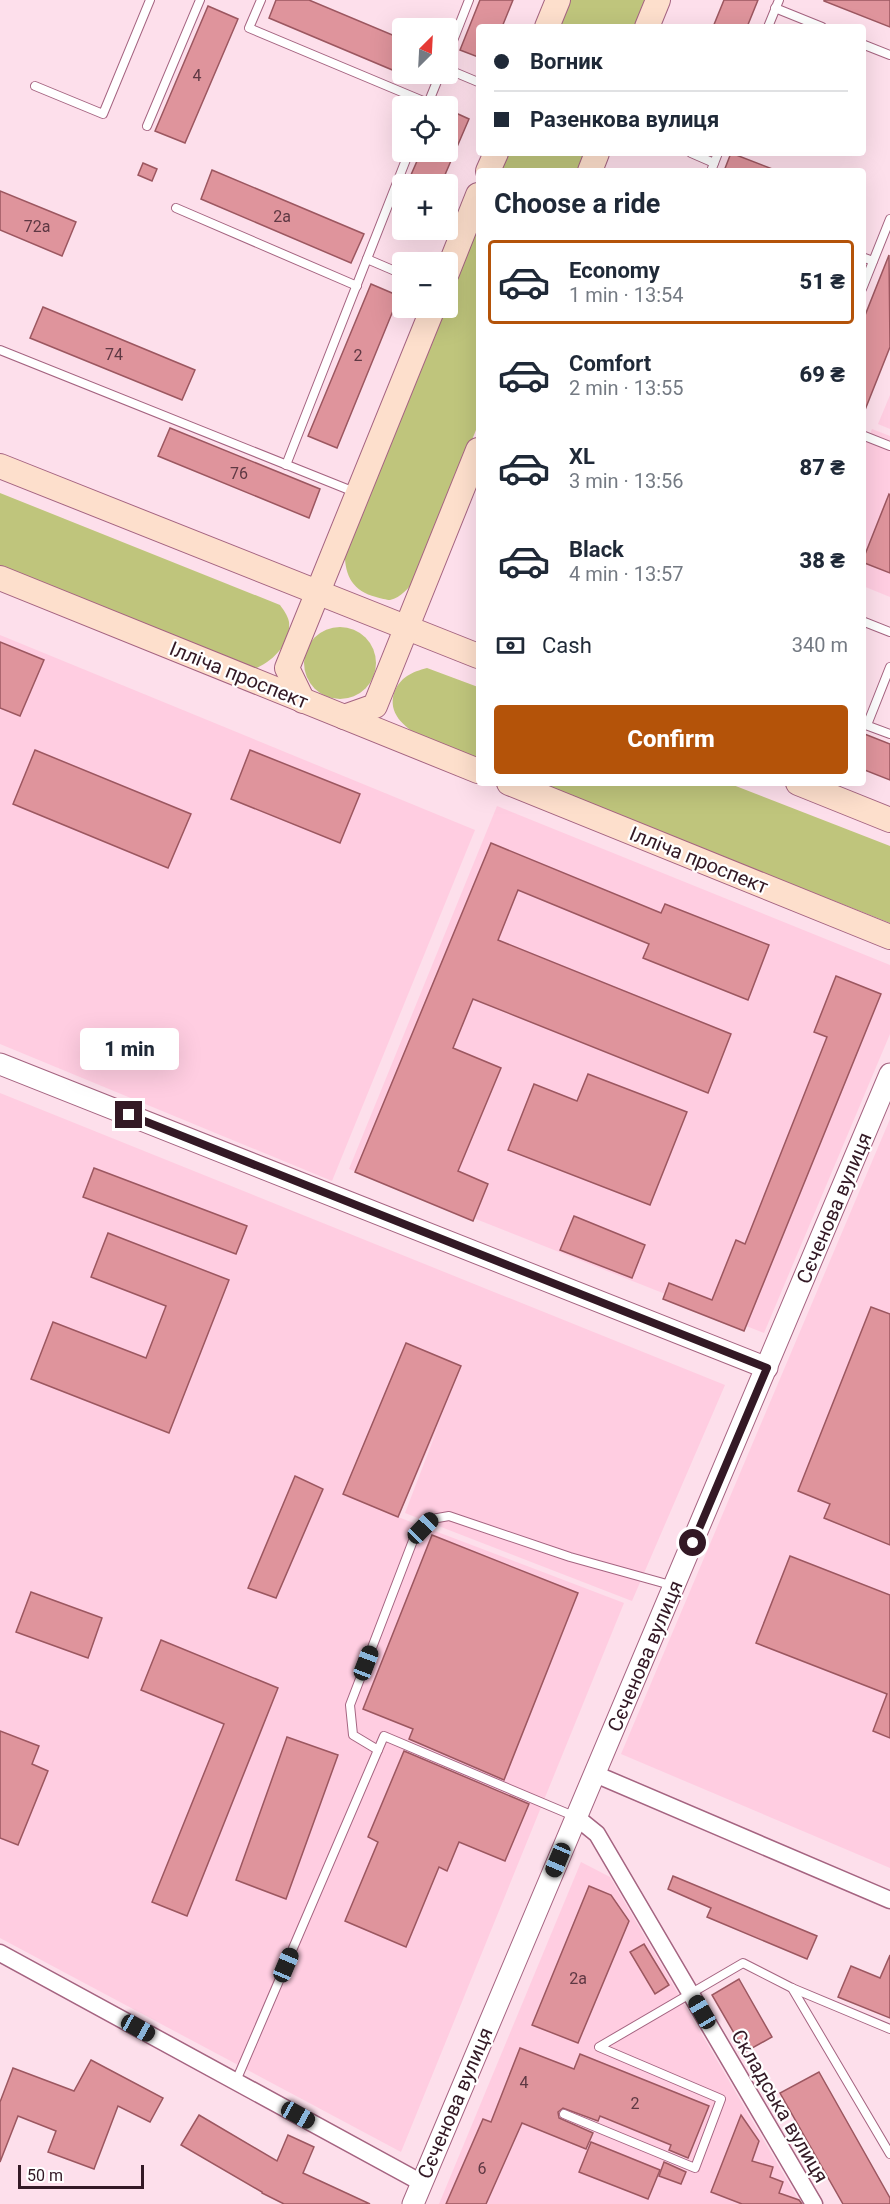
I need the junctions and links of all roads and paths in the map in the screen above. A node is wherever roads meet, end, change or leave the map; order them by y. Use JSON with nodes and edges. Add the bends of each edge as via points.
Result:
{"nodes":[{"id":1,"x":150,"y":0,"type":"edge"},
{"id":2,"x":200,"y":0,"type":"edge"},
{"id":3,"x":261,"y":0,"type":"edge"},
{"id":4,"x":469,"y":0,"type":"edge"},
{"id":5,"x":558,"y":0,"type":"edge"},
{"id":6,"x":658,"y":0,"type":"edge"},
{"id":7,"x":777,"y":4,"type":"edge"},
{"id":8,"x":548,"y":24,"type":"edge"},
{"id":9,"x":648,"y":24,"type":"edge"},
{"id":10,"x":769,"y":24,"type":"edge"},
{"id":11,"x":816,"y":24,"type":"edge"},
{"id":12,"x":458,"y":28,"type":"edge"},
{"id":13,"x":866,"y":46,"type":"edge"},
{"id":14,"x":890,"y":55,"type":"edge"},
{"id":15,"x":458,"y":74,"type":"edge"},
{"id":16,"x":476,"y":81,"type":"edge"},
{"id":17,"x":35,"y":86,"type":"dead end"},
{"id":18,"x":407,"y":96,"type":"edge"},
{"id":19,"x":147,"y":126,"type":"dead end"},
{"id":20,"x":696,"y":156,"type":"edge"},
{"id":21,"x":406,"y":162,"type":"edge"},
{"id":22,"x":713,"y":167,"type":"edge"},
{"id":23,"x":476,"y":200,"type":"edge"},
{"id":24,"x":176,"y":208,"type":"dead end"},
{"id":25,"x":890,"y":219,"type":"edge"},
{"id":26,"x":455,"y":252,"type":"edge"},
{"id":27,"x":866,"y":258,"type":"edge"},
{"id":28,"x":367,"y":259,"type":"junction"},
{"id":29,"x":873,"y":261,"type":"junction"},
{"id":30,"x":392,"y":270,"type":"edge"},
{"id":31,"x":866,"y":279,"type":"edge"},
{"id":32,"x":357,"y":286,"type":"junction"},
{"id":33,"x":429,"y":318,"type":"edge"},
{"id":34,"x":0,"y":350,"type":"edge"},
{"id":35,"x":866,"y":437,"type":"edge"},
{"id":36,"x":890,"y":446,"type":"edge"},
{"id":37,"x":476,"y":455,"type":"edge"},
{"id":38,"x":286,"y":465,"type":"junction"},
{"id":39,"x":0,"y":466,"type":"edge"},
{"id":40,"x":358,"y":494,"type":"junction"},
{"id":41,"x":0,"y":578,"type":"edge"},
{"id":42,"x":318,"y":592,"type":"junction"},
{"id":43,"x":866,"y":623,"type":"edge"},
{"id":44,"x":407,"y":628,"type":"junction"},
{"id":45,"x":890,"y":633,"type":"edge"},
{"id":46,"x":476,"y":655,"type":"edge"},
{"id":47,"x":890,"y":667,"type":"edge"},
{"id":48,"x":303,"y":701,"type":"junction"},
{"id":49,"x":344,"y":717,"type":"junction"},
{"id":50,"x":866,"y":722,"type":"edge"},
{"id":51,"x":866,"y":724,"type":"edge"},
{"id":52,"x":890,"y":734,"type":"edge"},
{"id":53,"x":476,"y":770,"type":"edge"},
{"id":54,"x":516,"y":786,"type":"edge"},
{"id":55,"x":805,"y":786,"type":"edge"},
{"id":56,"x":890,"y":820,"type":"edge"},
{"id":57,"x":890,"y":937,"type":"edge"},
{"id":58,"x":0,"y":1064,"type":"edge"},
{"id":59,"x":890,"y":1074,"type":"edge"},
{"id":60,"x":767,"y":1368,"type":"junction"},
{"id":61,"x":674,"y":1586,"type":"junction"},
{"id":62,"x":378,"y":1750,"type":"junction"},
{"id":63,"x":595,"y":1774,"type":"junction"},
{"id":64,"x":576,"y":1817,"type":"junction"},
{"id":65,"x":890,"y":1900,"type":"edge"},
{"id":66,"x":0,"y":1953,"type":"edge"},
{"id":67,"x":792,"y":1988,"type":"junction"},
{"id":68,"x":690,"y":1993,"type":"junction"},
{"id":69,"x":890,"y":2029,"type":"edge"},
{"id":70,"x":236,"y":2081,"type":"junction"},
{"id":71,"x":564,"y":2114,"type":"dead end"},
{"id":72,"x":890,"y":2154,"type":"edge"},
{"id":73,"x":422,"y":2183,"type":"junction"},
{"id":74,"x":413,"y":2204,"type":"edge"},
{"id":75,"x":814,"y":2204,"type":"edge"}],
"edges":[{"from":1,"to":17,"type":"lane","via":[[103,114]]},
{"from":2,"to":19,"type":"lane"},
{"from":3,"to":18,"type":"lane","via":[[249,28]]},
{"from":4,"to":12,"type":"lane"},
{"from":5,"to":8,"type":"main road"},
{"from":6,"to":9,"type":"main road"},
{"from":7,"to":10,"type":"lane"},
{"from":7,"to":11,"type":"lane"},
{"from":13,"to":14,"type":"lane"},
{"from":15,"to":16,"type":"lane"},
{"from":20,"to":22,"type":"lane"},
{"from":21,"to":28,"type":"lane"},
{"from":23,"to":26,"type":"main road"},
{"from":24,"to":32,"type":"lane"},
{"from":25,"to":29,"type":"lane"},
{"from":27,"to":29,"type":"lane"},
{"from":28,"to":30,"type":"lane"},
{"from":28,"to":32,"type":"lane"},
{"from":29,"to":31,"type":"lane"},
{"from":32,"to":38,"type":"lane"},
{"from":33,"to":40,"type":"main road"},
{"from":34,"to":38,"type":"lane"},
{"from":35,"to":36,"type":"lane"},
{"from":37,"to":44,"type":"main road"},
{"from":38,"to":40,"type":"lane"},
{"from":39,"to":42,"type":"main road"},
{"from":40,"to":42,"type":"main road"},
{"from":41,"to":48,"type":"main road","name":"Ілліча проспект"},
{"from":42,"to":44,"type":"main road"},
{"from":42,"to":48,"type":"main road","via":[[287,668]]},
{"from":43,"to":45,"type":"lane"},
{"from":44,"to":46,"type":"main road"},
{"from":44,"to":49,"type":"main road","via":[[375,706]]},
{"from":47,"to":50,"type":"lane"},
{"from":48,"to":49,"type":"main road","name":"Ілліча проспект"},
{"from":49,"to":53,"type":"main road","name":"Ілліча проспект"},
{"from":51,"to":52,"type":"lane"},
{"from":54,"to":57,"type":"main road","name":"Ілліча проспект"},
{"from":55,"to":56,"type":"main road"},
{"from":58,"to":60,"type":"street"},
{"from":59,"to":60,"type":"street","name":"Сєченова вулиця"},
{"from":60,"to":61,"type":"street","name":"Сєченова вулиця"},
{"from":61,"to":62,"type":"lane","via":[[570,1557],[449,1516],[432,1519],[414,1538],[350,1705],[353,1735]]},
{"from":61,"to":63,"type":"street","name":"Сєченова вулиця"},
{"from":62,"to":64,"type":"lane","via":[[384,1736]]},
{"from":62,"to":70,"type":"lane"},
{"from":63,"to":64,"type":"street","name":"Сєченова вулиця"},
{"from":63,"to":65,"type":"street"},
{"from":64,"to":68,"type":"street","name":"Складська вулиця","via":[[597,1834]]},
{"from":64,"to":73,"type":"street","name":"Сєченова вулиця"},
{"from":66,"to":70,"type":"street"},
{"from":67,"to":68,"type":"lane","via":[[743,1963]]},
{"from":67,"to":69,"type":"lane"},
{"from":67,"to":72,"type":"lane"},
{"from":68,"to":71,"type":"lane","via":[[599,2047],[721,2099],[695,2168]]},
{"from":68,"to":75,"type":"street","name":"Складська вулиця"},
{"from":70,"to":73,"type":"street"},
{"from":73,"to":74,"type":"street","name":"Сєченова вулиця"}]}
